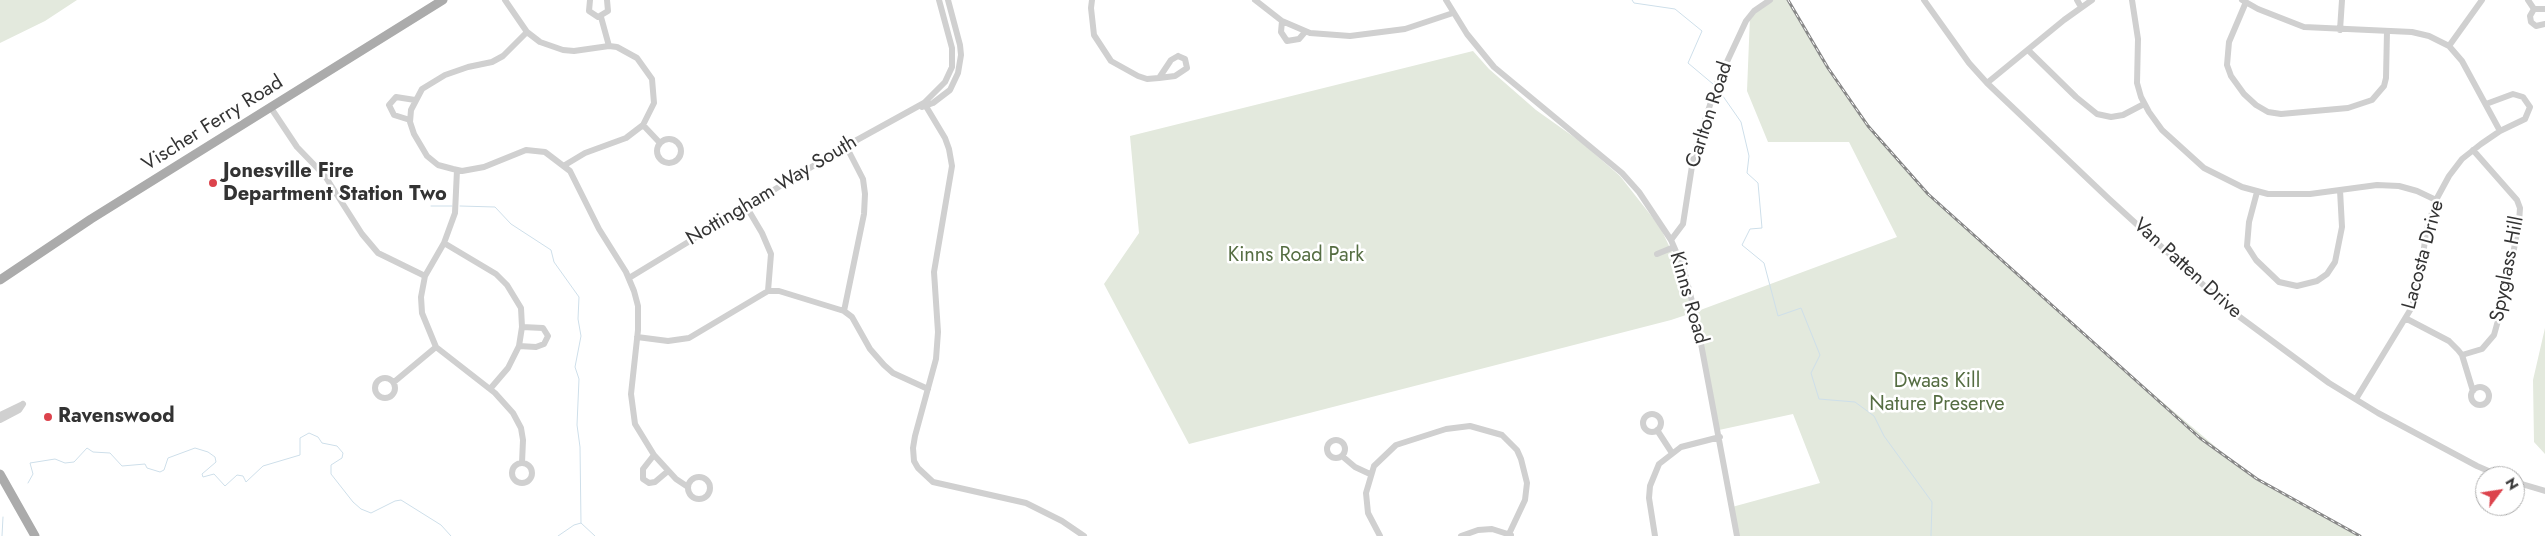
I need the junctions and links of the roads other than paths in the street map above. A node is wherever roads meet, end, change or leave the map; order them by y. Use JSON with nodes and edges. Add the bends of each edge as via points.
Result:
{"nodes":[{"id":1,"x":443,"y":0,"type":"edge"},
{"id":2,"x":505,"y":0,"type":"edge"},
{"id":3,"x":590,"y":0,"type":"edge"},
{"id":4,"x":607,"y":0,"type":"edge"},
{"id":5,"x":939,"y":0,"type":"edge"},
{"id":6,"x":948,"y":0,"type":"edge"},
{"id":7,"x":1092,"y":0,"type":"edge"},
{"id":8,"x":1255,"y":0,"type":"edge"},
{"id":9,"x":1446,"y":0,"type":"edge"},
{"id":10,"x":1770,"y":0,"type":"edge"},
{"id":11,"x":1924,"y":0,"type":"edge"},
{"id":12,"x":2077,"y":0,"type":"edge"},
{"id":13,"x":2092,"y":0,"type":"edge"},
{"id":14,"x":2132,"y":0,"type":"edge"},
{"id":15,"x":2342,"y":0,"type":"edge"},
{"id":16,"x":2482,"y":0,"type":"edge"},
{"id":17,"x":2528,"y":0,"type":"edge"},
{"id":18,"x":2244,"y":1,"type":"edge"},
{"id":19,"x":2081,"y":7,"type":"junction"},
{"id":20,"x":2534,"y":8,"type":"junction"},
{"id":21,"x":2545,"y":9,"type":"edge"},
{"id":22,"x":1453,"y":13,"type":"junction"},
{"id":23,"x":601,"y":16,"type":"junction"},
{"id":24,"x":1282,"y":20,"type":"junction"},
{"id":25,"x":2545,"y":24,"type":"edge"},
{"id":26,"x":2340,"y":30,"type":"junction"},
{"id":27,"x":2387,"y":31,"type":"junction"},
{"id":28,"x":527,"y":32,"type":"junction"},
{"id":29,"x":1305,"y":32,"type":"junction"},
{"id":30,"x":608,"y":46,"type":"junction"},
{"id":31,"x":2449,"y":46,"type":"junction"},
{"id":32,"x":2028,"y":50,"type":"junction"},
{"id":33,"x":1159,"y":78,"type":"dead end"},
{"id":34,"x":1986,"y":83,"type":"junction"},
{"id":35,"x":415,"y":100,"type":"junction"},
{"id":36,"x":925,"y":104,"type":"junction"},
{"id":37,"x":2144,"y":104,"type":"junction"},
{"id":38,"x":2486,"y":104,"type":"junction"},
{"id":39,"x":271,"y":108,"type":"junction"},
{"id":40,"x":410,"y":120,"type":"junction"},
{"id":41,"x":644,"y":125,"type":"junction"},
{"id":42,"x":2500,"y":131,"type":"junction"},
{"id":43,"x":660,"y":143,"type":"dead end"},
{"id":44,"x":846,"y":146,"type":"junction"},
{"id":45,"x":2473,"y":150,"type":"junction"},
{"id":46,"x":565,"y":165,"type":"junction"},
{"id":47,"x":457,"y":170,"type":"junction"},
{"id":48,"x":2340,"y":190,"type":"junction"},
{"id":49,"x":2257,"y":192,"type":"junction"},
{"id":50,"x":2436,"y":200,"type":"junction"},
{"id":51,"x":746,"y":206,"type":"junction"},
{"id":52,"x":444,"y":243,"type":"junction"},
{"id":53,"x":1673,"y":244,"type":"junction"},
{"id":54,"x":1657,"y":254,"type":"dead end"},
{"id":55,"x":425,"y":276,"type":"junction"},
{"id":56,"x":629,"y":278,"type":"junction"},
{"id":57,"x":1,"y":280,"type":"edge"},
{"id":58,"x":768,"y":291,"type":"junction"},
{"id":59,"x":844,"y":311,"type":"junction"},
{"id":60,"x":2407,"y":318,"type":"junction"},
{"id":61,"x":522,"y":327,"type":"junction"},
{"id":62,"x":637,"y":337,"type":"junction"},
{"id":63,"x":519,"y":346,"type":"junction"},
{"id":64,"x":436,"y":347,"type":"junction"},
{"id":65,"x":2462,"y":355,"type":"junction"},
{"id":66,"x":394,"y":382,"type":"dead end"},
{"id":67,"x":490,"y":389,"type":"junction"},
{"id":68,"x":928,"y":389,"type":"junction"},
{"id":69,"x":2473,"y":390,"type":"dead end"},
{"id":70,"x":2356,"y":399,"type":"junction"},
{"id":71,"x":0,"y":415,"type":"edge"},
{"id":72,"x":0,"y":420,"type":"edge"},
{"id":73,"x":1657,"y":430,"type":"dead end"},
{"id":74,"x":1720,"y":436,"type":"junction"},
{"id":75,"x":1672,"y":453,"type":"junction"},
{"id":76,"x":654,"y":455,"type":"junction"},
{"id":77,"x":1342,"y":456,"type":"dead end"},
{"id":78,"x":522,"y":463,"type":"dead end"},
{"id":79,"x":2477,"y":466,"type":"edge"},
{"id":80,"x":668,"y":471,"type":"junction"},
{"id":81,"x":0,"y":474,"type":"edge"},
{"id":82,"x":1370,"y":474,"type":"junction"},
{"id":83,"x":2525,"y":485,"type":"edge"},
{"id":84,"x":688,"y":487,"type":"dead end"},
{"id":85,"x":2545,"y":491,"type":"edge"},
{"id":86,"x":1511,"y":535,"type":"edge"},
{"id":87,"x":35,"y":536,"type":"edge"},
{"id":88,"x":1084,"y":536,"type":"edge"},
{"id":89,"x":1380,"y":536,"type":"edge"},
{"id":90,"x":1461,"y":536,"type":"edge"},
{"id":91,"x":1655,"y":536,"type":"edge"},
{"id":92,"x":1737,"y":536,"type":"edge"}],
"edges":[{"from":1,"to":39,"type":"main road","name":"Vischer Ferry Road"},
{"from":2,"to":28,"type":"street"},
{"from":3,"to":23,"type":"street","via":[[590,13]]},
{"from":4,"to":23,"type":"street","via":[[608,11]]},
{"from":5,"to":36,"type":"street","name":"Nottingham Way South","via":[[952,48],[952,67],[945,82]]},
{"from":6,"to":36,"type":"street","name":"Nottingham Way South","via":[[960,44],[960,64],[950,90],[941,98]]},
{"from":7,"to":33,"type":"street","via":[[1094,35],[1112,61],[1138,76]]},
{"from":8,"to":24,"type":"street"},
{"from":9,"to":22,"type":"street","name":"Kinns Road"},
{"from":10,"to":53,"type":"street","name":"Carlton Road","via":[[1746,21],[1714,90],[1694,154],[1683,224]]},
{"from":11,"to":34,"type":"street","name":"Van Patten Drive"},
{"from":12,"to":19,"type":"street"},
{"from":13,"to":19,"type":"street"},
{"from":14,"to":37,"type":"street","via":[[2138,39],[2137,83]]},
{"from":15,"to":26,"type":"street"},
{"from":16,"to":31,"type":"street"},
{"from":17,"to":20,"type":"street"},
{"from":18,"to":26,"type":"street","via":[[2304,26]]},
{"from":18,"to":27,"type":"street","via":[[2229,42],[2227,65],[2244,94],[2268,112],[2281,114],[2348,108],[2372,100],[2384,86],[2386,78]]},
{"from":19,"to":32,"type":"street"},
{"from":20,"to":21,"type":"street"},
{"from":20,"to":25,"type":"street","via":[[2530,13],[2531,22],[2539,26]]},
{"from":22,"to":29,"type":"street","via":[[1424,24],[1381,33],[1350,36]]},
{"from":22,"to":53,"type":"street","name":"Kinns Road","via":[[1501,74],[1622,174],[1644,199]]},
{"from":23,"to":30,"type":"street"},
{"from":24,"to":29,"type":"street"},
{"from":24,"to":29,"type":"street","via":[[1281,32],[1287,41],[1299,39]]},
{"from":26,"to":27,"type":"street"},
{"from":27,"to":31,"type":"street","via":[[2421,34]]},
{"from":28,"to":30,"type":"street","via":[[540,42],[562,50],[574,52]]},
{"from":28,"to":35,"type":"street","via":[[503,56],[445,75],[422,89]]},
{"from":30,"to":41,"type":"street","via":[[627,50],[652,79],[654,102]]},
{"from":31,"to":38,"type":"street","via":[[2462,61]]},
{"from":32,"to":34,"type":"street"},
{"from":32,"to":37,"type":"street","via":[[2097,114],[2123,115]]},
{"from":34,"to":70,"type":"street","name":"Van Patten Drive","via":[[2233,312],[2304,366]]},
{"from":35,"to":40,"type":"street"},
{"from":35,"to":40,"type":"street","via":[[396,97],[389,105],[394,115]]},
{"from":36,"to":44,"type":"street","name":"Nottingham Way South"},
{"from":36,"to":68,"type":"street","via":[[949,149],[952,166],[934,272],[938,342]]},
{"from":37,"to":49,"type":"street","via":[[2162,130],[2191,158],[2231,183]]},
{"from":38,"to":42,"type":"street"},
{"from":38,"to":42,"type":"street","name":"Lacosta Drive","via":[[2513,94],[2528,101],[2530,110],[2525,120]]},
{"from":39,"to":55,"type":"street","via":[[297,147],[325,176],[378,253]]},
{"from":39,"to":57,"type":"main road","name":"Vischer Ferry Road","via":[[92,219]]},
{"from":40,"to":47,"type":"street","via":[[418,143],[427,156],[438,165]]},
{"from":41,"to":43,"type":"street"},
{"from":41,"to":46,"type":"street","via":[[626,138],[585,153]]},
{"from":42,"to":45,"type":"street","name":"Lacosta Drive"},
{"from":44,"to":51,"type":"street","name":"Nottingham Way South"},
{"from":44,"to":59,"type":"street","via":[[863,179],[865,194],[864,214]]},
{"from":45,"to":50,"type":"street","name":"Lacosta Drive","via":[[2449,176]]},
{"from":45,"to":65,"type":"street","name":"Spyglass Hill","via":[[2514,196],[2520,215],[2508,283],[2494,335],[2482,349]]},
{"from":46,"to":47,"type":"street","via":[[545,152],[526,150],[484,167]]},
{"from":46,"to":56,"type":"street"},
{"from":47,"to":52,"type":"street","via":[[455,213]]},
{"from":48,"to":49,"type":"street","via":[[2280,195]]},
{"from":48,"to":49,"type":"street","via":[[2342,227],[2335,262],[2317,281],[2297,286],[2279,282],[2256,260],[2247,246]]},
{"from":48,"to":50,"type":"street","via":[[2399,186]]},
{"from":50,"to":60,"type":"street","name":"Lacosta Drive","via":[[2426,232],[2421,272]]},
{"from":51,"to":56,"type":"street","name":"Nottingham Way South"},
{"from":51,"to":58,"type":"street","via":[[771,254]]},
{"from":52,"to":55,"type":"street"},
{"from":52,"to":61,"type":"street","via":[[480,263],[507,285],[521,308]]},
{"from":53,"to":54,"type":"street"},
{"from":53,"to":74,"type":"street","name":"Kinns Road","via":[[1690,292]]},
{"from":55,"to":64,"type":"street","via":[[421,306],[425,325]]},
{"from":56,"to":62,"type":"street","via":[[638,306]]},
{"from":58,"to":59,"type":"street","via":[[788,293]]},
{"from":58,"to":62,"type":"street","via":[[689,338],[668,341]]},
{"from":59,"to":68,"type":"street","via":[[884,365],[893,373]]},
{"from":60,"to":65,"type":"street","via":[[2450,341]]},
{"from":60,"to":70,"type":"street","name":"Lacosta Drive"},
{"from":61,"to":63,"type":"street"},
{"from":61,"to":63,"type":"street","via":[[542,328],[548,336],[546,342],[536,347]]},
{"from":62,"to":76,"type":"street","via":[[630,394],[632,412],[637,430]]},
{"from":63,"to":67,"type":"street","via":[[508,368]]},
{"from":64,"to":66,"type":"street"},
{"from":64,"to":67,"type":"street"},
{"from":65,"to":69,"type":"street"},
{"from":67,"to":78,"type":"street","via":[[505,402],[518,422],[523,440]]},
{"from":68,"to":88,"type":"street","via":[[913,448],[914,461],[927,478],[1026,503]]},
{"from":70,"to":79,"type":"street","name":"Van Patten Drive"},
{"from":71,"to":72,"type":"street","via":[[23,404],[19,410]]},
{"from":73,"to":75,"type":"street"},
{"from":74,"to":75,"type":"street","via":[[1700,440]]},
{"from":74,"to":92,"type":"street","name":"Kinns Road"},
{"from":75,"to":91,"type":"street","via":[[1659,464],[1650,486]]},
{"from":76,"to":80,"type":"street"},
{"from":76,"to":80,"type":"street","via":[[643,469],[643,479],[655,482]]},
{"from":77,"to":82,"type":"street","via":[[1356,468]]},
{"from":80,"to":84,"type":"street"},
{"from":81,"to":87,"type":"main road"},
{"from":82,"to":86,"type":"street","via":[[1396,445],[1446,429],[1470,426],[1502,435],[1517,450],[1527,483],[1525,500]]},
{"from":82,"to":89,"type":"street","via":[[1366,493],[1368,513]]},
{"from":83,"to":85,"type":"street"},
{"from":86,"to":90,"type":"street","via":[[1492,529]]}]}
